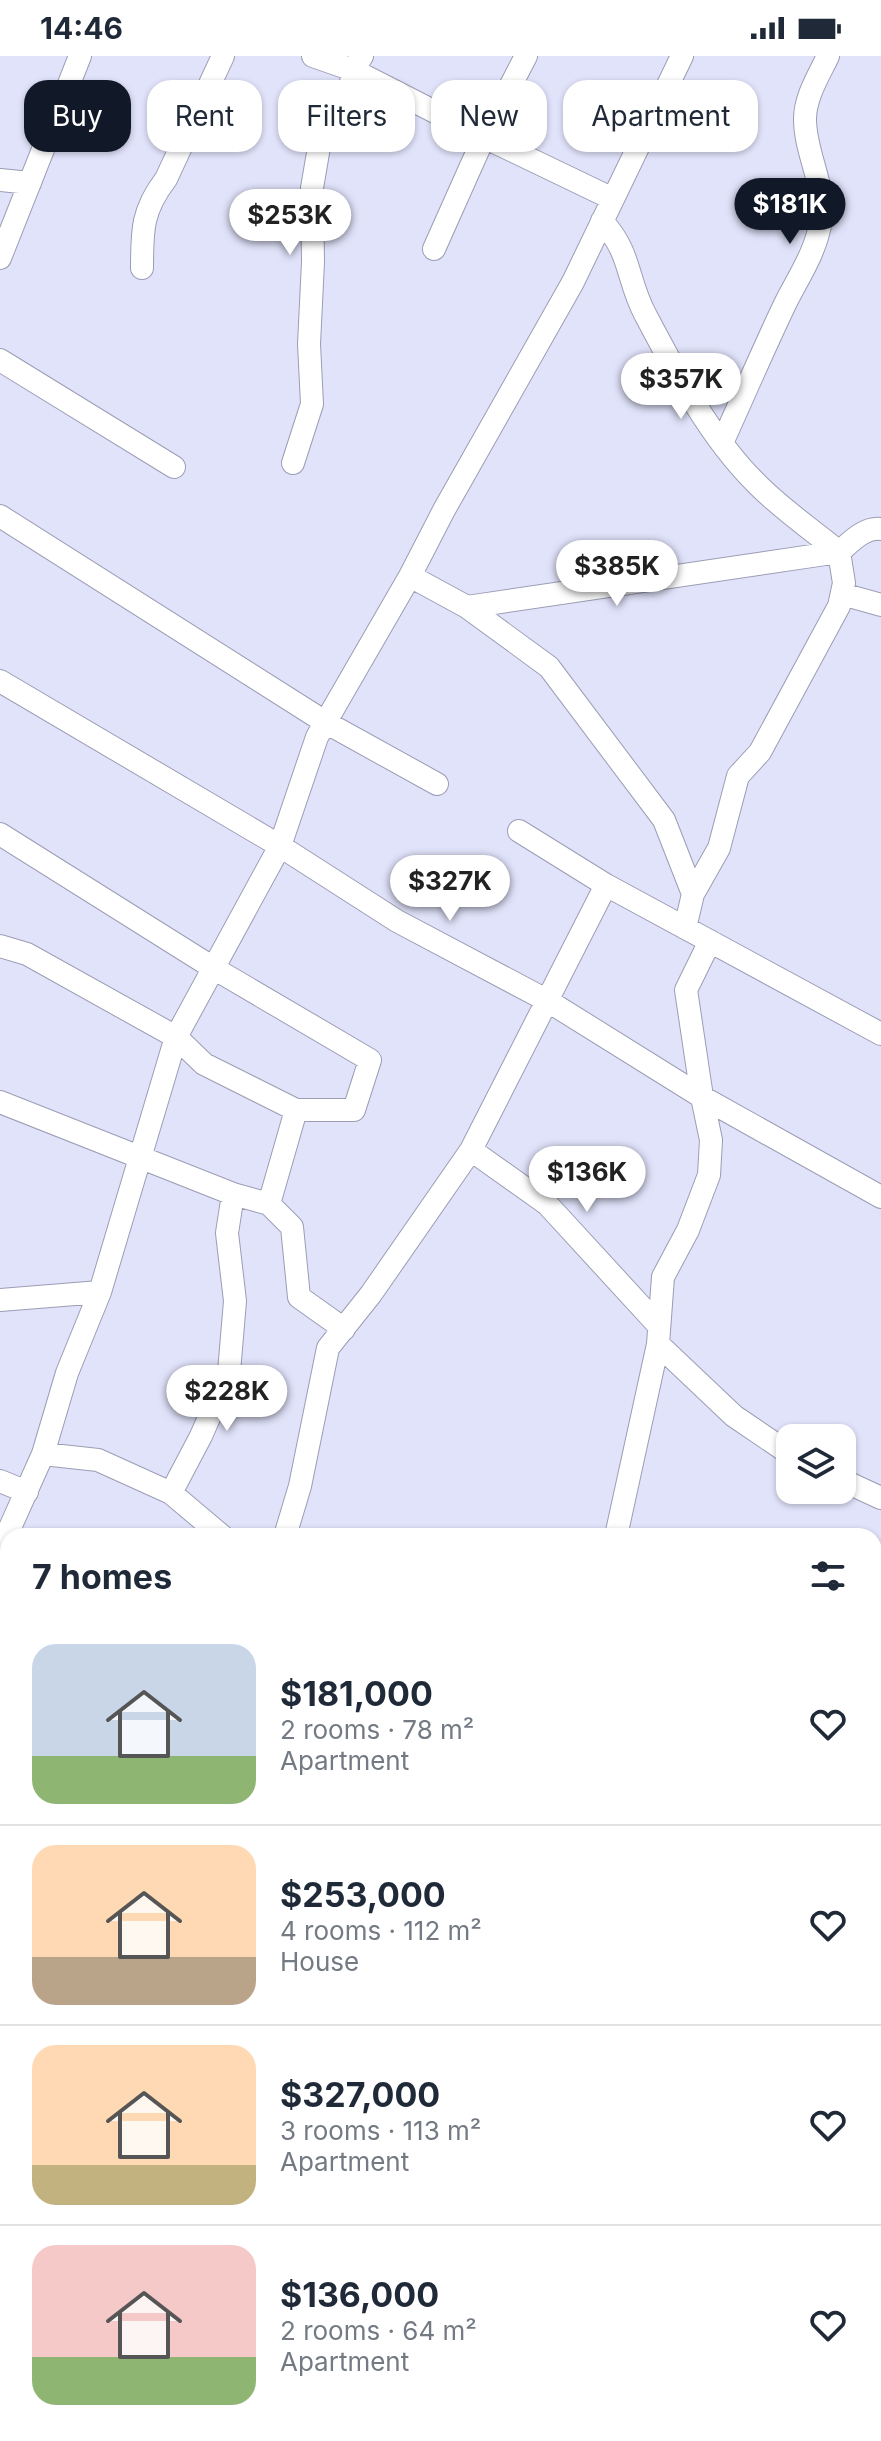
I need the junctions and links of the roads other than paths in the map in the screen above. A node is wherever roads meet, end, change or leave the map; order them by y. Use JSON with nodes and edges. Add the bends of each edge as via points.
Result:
{"nodes":[{"id":1,"x":80,"y":56,"type":"edge"},
{"id":2,"x":223,"y":56,"type":"edge"},
{"id":3,"x":313,"y":56,"type":"edge"},
{"id":4,"x":526,"y":56,"type":"edge"},
{"id":5,"x":682,"y":56,"type":"edge"},
{"id":6,"x":828,"y":56,"type":"edge"},
{"id":7,"x":358,"y":63,"type":"edge"},
{"id":8,"x":514,"y":80,"type":"edge"},
{"id":9,"x":431,"y":106,"type":"edge"},
{"id":10,"x":477,"y":152,"type":"edge"},
{"id":11,"x":515,"y":152,"type":"edge"},
{"id":12,"x":0,"y":180,"type":"edge"},
{"id":13,"x":30,"y":183,"type":"junction"},
{"id":14,"x":613,"y":199,"type":"junction"},
{"id":15,"x":602,"y":221,"type":"junction"},
{"id":16,"x":434,"y":249,"type":"dead end"},
{"id":17,"x":0,"y":258,"type":"edge"},
{"id":18,"x":142,"y":268,"type":"dead end"},
{"id":19,"x":0,"y":360,"type":"edge"},
{"id":20,"x":722,"y":443,"type":"junction"},
{"id":21,"x":293,"y":463,"type":"dead end"},
{"id":22,"x":174,"y":467,"type":"dead end"},
{"id":23,"x":0,"y":516,"type":"edge"},
{"id":24,"x":881,"y":529,"type":"edge"},
{"id":25,"x":839,"y":552,"type":"junction"},
{"id":26,"x":410,"y":576,"type":"junction"},
{"id":27,"x":842,"y":594,"type":"junction"},
{"id":28,"x":881,"y":605,"type":"edge"},
{"id":29,"x":467,"y":607,"type":"junction"},
{"id":30,"x":0,"y":681,"type":"edge"},
{"id":31,"x":325,"y":722,"type":"junction"},
{"id":32,"x":437,"y":784,"type":"dead end"},
{"id":33,"x":519,"y":831,"type":"dead end"},
{"id":34,"x":0,"y":834,"type":"edge"},
{"id":35,"x":280,"y":846,"type":"junction"},
{"id":36,"x":606,"y":885,"type":"junction"},
{"id":37,"x":693,"y":894,"type":"junction"},
{"id":38,"x":685,"y":928,"type":"junction"},
{"id":39,"x":710,"y":941,"type":"junction"},
{"id":40,"x":0,"y":946,"type":"edge"},
{"id":41,"x":215,"y":969,"type":"junction"},
{"id":42,"x":548,"y":1001,"type":"junction"},
{"id":43,"x":881,"y":1034,"type":"edge"},
{"id":44,"x":176,"y":1037,"type":"junction"},
{"id":45,"x":702,"y":1097,"type":"junction"},
{"id":46,"x":0,"y":1102,"type":"edge"},
{"id":47,"x":296,"y":1110,"type":"junction"},
{"id":48,"x":471,"y":1150,"type":"junction"},
{"id":49,"x":142,"y":1156,"type":"junction"},
{"id":50,"x":233,"y":1194,"type":"junction"},
{"id":51,"x":881,"y":1197,"type":"edge"},
{"id":52,"x":269,"y":1204,"type":"junction"},
{"id":53,"x":100,"y":1292,"type":"junction"},
{"id":54,"x":0,"y":1300,"type":"edge"},
{"id":55,"x":344,"y":1329,"type":"junction"},
{"id":56,"x":659,"y":1335,"type":"junction"},
{"id":57,"x":776,"y":1444,"type":"edge"},
{"id":58,"x":43,"y":1454,"type":"junction"},
{"id":59,"x":0,"y":1481,"type":"edge"},
{"id":60,"x":856,"y":1486,"type":"edge"},
{"id":61,"x":27,"y":1492,"type":"junction"},
{"id":62,"x":171,"y":1493,"type":"junction"},
{"id":63,"x":881,"y":1498,"type":"edge"},
{"id":64,"x":11,"y":1528,"type":"edge"},
{"id":65,"x":213,"y":1528,"type":"edge"},
{"id":66,"x":287,"y":1528,"type":"edge"},
{"id":67,"x":618,"y":1528,"type":"edge"}],
"edges":[{"from":1,"to":13,"type":"street"},
{"from":2,"to":18,"type":"street","via":[[166,179],[152,196],[142,224]]},
{"from":3,"to":7,"type":"street"},
{"from":4,"to":8,"type":"street"},
{"from":5,"to":14,"type":"street"},
{"from":6,"to":20,"type":"street","via":[[805,117],[821,190],[814,249]]},
{"from":7,"to":9,"type":"street"},
{"from":7,"to":21,"type":"street","via":[[346,112],[329,126],[319,147],[312,188],[312,404]]},
{"from":10,"to":16,"type":"street"},
{"from":11,"to":14,"type":"street"},
{"from":12,"to":13,"type":"street"},
{"from":13,"to":17,"type":"street"},
{"from":14,"to":15,"type":"street"},
{"from":15,"to":20,"type":"street","via":[[625,253],[643,311]]},
{"from":15,"to":26,"type":"street"},
{"from":19,"to":22,"type":"street"},
{"from":20,"to":25,"type":"street","via":[[755,483]]},
{"from":23,"to":31,"type":"street"},
{"from":24,"to":25,"type":"street","via":[[861,534]]},
{"from":25,"to":27,"type":"street"},
{"from":25,"to":29,"type":"street"},
{"from":26,"to":29,"type":"street"},
{"from":26,"to":31,"type":"street"},
{"from":27,"to":28,"type":"street"},
{"from":27,"to":37,"type":"street","via":[[778,722],[738,776],[719,848]]},
{"from":29,"to":37,"type":"street","via":[[549,667],[664,820]]},
{"from":30,"to":35,"type":"street"},
{"from":31,"to":32,"type":"street"},
{"from":31,"to":35,"type":"street"},
{"from":33,"to":36,"type":"street"},
{"from":34,"to":41,"type":"street"},
{"from":35,"to":41,"type":"street"},
{"from":35,"to":42,"type":"street","via":[[397,921]]},
{"from":36,"to":38,"type":"street"},
{"from":36,"to":42,"type":"street"},
{"from":37,"to":38,"type":"street"},
{"from":38,"to":39,"type":"street"},
{"from":39,"to":43,"type":"street"},
{"from":39,"to":45,"type":"street","via":[[686,990]]},
{"from":40,"to":44,"type":"street","via":[[27,954]]},
{"from":41,"to":44,"type":"street"},
{"from":41,"to":47,"type":"street","via":[[370,1060],[354,1110]]},
{"from":42,"to":45,"type":"street"},
{"from":42,"to":48,"type":"street"},
{"from":44,"to":47,"type":"street","via":[[204,1064]]},
{"from":44,"to":49,"type":"street"},
{"from":45,"to":51,"type":"street"},
{"from":45,"to":56,"type":"street","via":[[711,1140],[709,1175],[663,1277]]},
{"from":46,"to":49,"type":"street"},
{"from":47,"to":52,"type":"street"},
{"from":48,"to":55,"type":"street"},
{"from":48,"to":56,"type":"street","via":[[547,1204]]},
{"from":49,"to":50,"type":"street"},
{"from":49,"to":53,"type":"street"},
{"from":50,"to":52,"type":"street"},
{"from":50,"to":62,"type":"street","via":[[227,1233],[235,1301],[229,1372]]},
{"from":52,"to":55,"type":"street","via":[[292,1227],[299,1297]]},
{"from":53,"to":54,"type":"street"},
{"from":53,"to":58,"type":"street","via":[[67,1373]]},
{"from":55,"to":66,"type":"street","via":[[328,1348]]},
{"from":56,"to":57,"type":"street","via":[[734,1416]]},
{"from":56,"to":67,"type":"street"},
{"from":58,"to":61,"type":"street"},
{"from":58,"to":62,"type":"street","via":[[98,1460]]},
{"from":59,"to":61,"type":"street"},
{"from":60,"to":63,"type":"street"},
{"from":61,"to":64,"type":"street"},
{"from":62,"to":65,"type":"street"}]}
